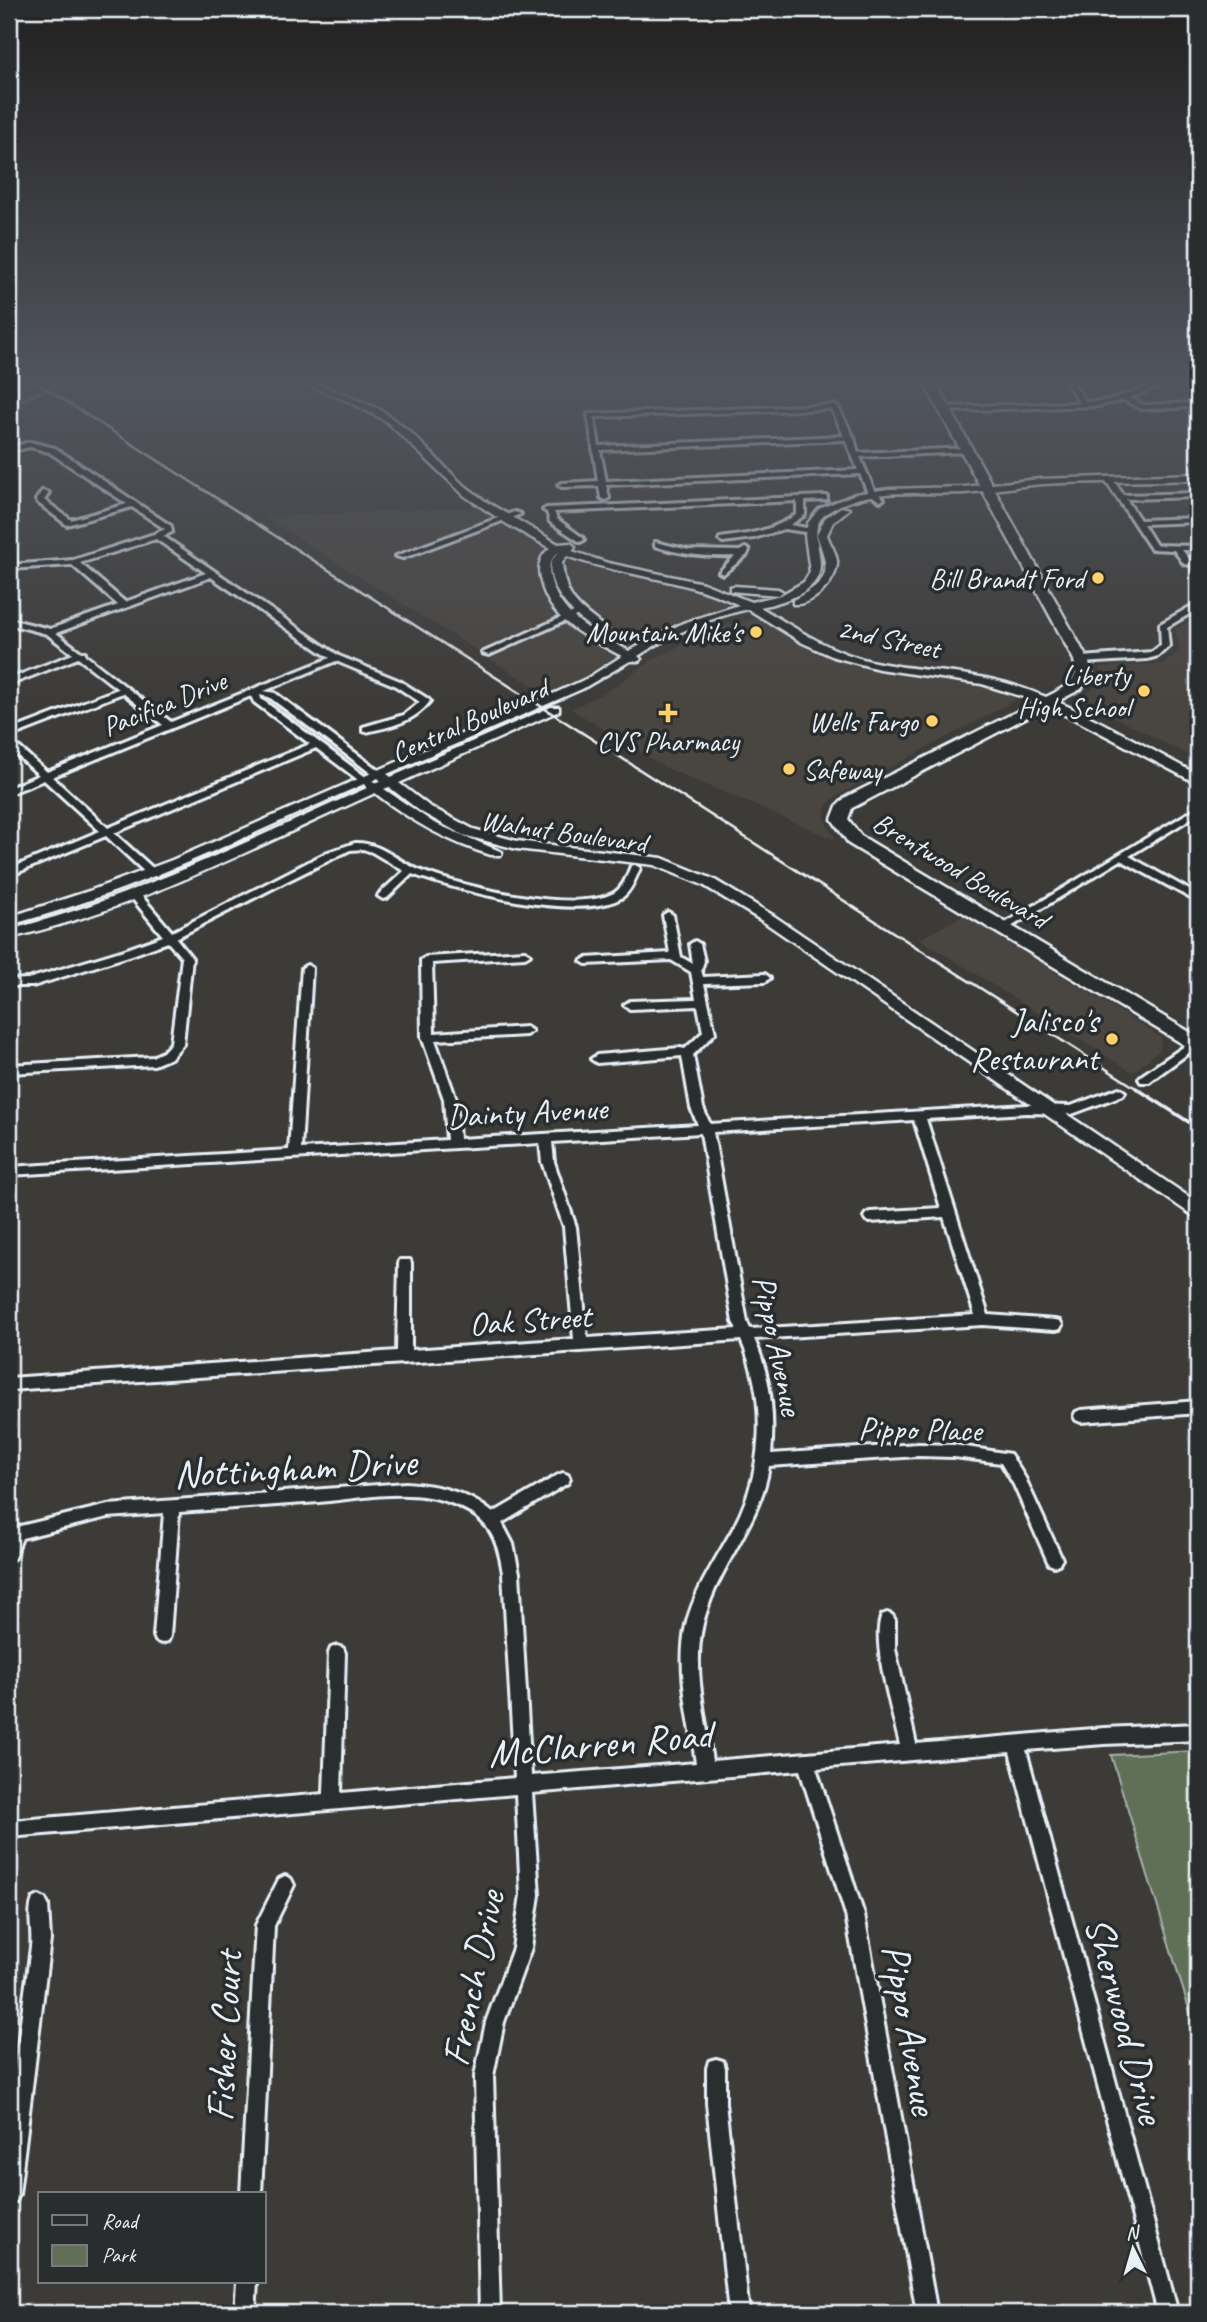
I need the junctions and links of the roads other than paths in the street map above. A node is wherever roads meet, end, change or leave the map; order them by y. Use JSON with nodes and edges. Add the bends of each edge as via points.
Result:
{"nodes":[{"id":1,"x":109,"y":489,"type":"edge"},
{"id":2,"x":466,"y":489,"type":"edge"},
{"id":3,"x":477,"y":489,"type":"edge"},
{"id":4,"x":603,"y":489,"type":"edge"},
{"id":5,"x":873,"y":489,"type":"edge"},
{"id":6,"x":1006,"y":489,"type":"edge"},
{"id":7,"x":1115,"y":489,"type":"edge"},
{"id":8,"x":989,"y":491,"type":"junction"},
{"id":9,"x":44,"y":493,"type":"dead end"},
{"id":10,"x":1198,"y":495,"type":"edge"},
{"id":11,"x":877,"y":497,"type":"junction"},
{"id":12,"x":605,"y":498,"type":"dead end"},
{"id":13,"x":824,"y":498,"type":"dead end"},
{"id":14,"x":1121,"y":498,"type":"junction"},
{"id":15,"x":801,"y":499,"type":"junction"},
{"id":16,"x":131,"y":505,"type":"junction"},
{"id":17,"x":512,"y":516,"type":"junction"},
{"id":18,"x":1198,"y":520,"type":"edge"},
{"id":19,"x":1137,"y":522,"type":"junction"},
{"id":20,"x":786,"y":527,"type":"junction"},
{"id":21,"x":524,"y":528,"type":"junction"},
{"id":22,"x":809,"y":531,"type":"junction"},
{"id":23,"x":157,"y":536,"type":"junction"},
{"id":24,"x":751,"y":538,"type":"junction"},
{"id":25,"x":723,"y":540,"type":"dead end"},
{"id":26,"x":658,"y":544,"type":"dead end"},
{"id":27,"x":569,"y":546,"type":"junction"},
{"id":28,"x":1154,"y":547,"type":"joint"},
{"id":29,"x":1198,"y":548,"type":"edge"},
{"id":30,"x":1177,"y":549,"type":"junction"},
{"id":31,"x":744,"y":553,"type":"junction"},
{"id":32,"x":400,"y":556,"type":"dead end"},
{"id":33,"x":74,"y":562,"type":"junction"},
{"id":34,"x":1198,"y":564,"type":"edge"},
{"id":35,"x":543,"y":565,"type":"junction"},
{"id":36,"x":9,"y":567,"type":"edge"},
{"id":37,"x":723,"y":572,"type":"dead end"},
{"id":38,"x":211,"y":574,"type":"junction"},
{"id":39,"x":805,"y":587,"type":"junction"},
{"id":40,"x":734,"y":589,"type":"junction"},
{"id":41,"x":124,"y":605,"type":"junction"},
{"id":42,"x":1198,"y":606,"type":"edge"},
{"id":43,"x":762,"y":607,"type":"junction"},
{"id":44,"x":579,"y":613,"type":"junction"},
{"id":45,"x":566,"y":619,"type":"junction"},
{"id":46,"x":9,"y":621,"type":"edge"},
{"id":47,"x":33,"y":627,"type":"joint"},
{"id":48,"x":50,"y":632,"type":"junction"},
{"id":49,"x":486,"y":653,"type":"dead end"},
{"id":50,"x":82,"y":654,"type":"junction"},
{"id":51,"x":638,"y":655,"type":"junction"},
{"id":52,"x":336,"y":658,"type":"junction"},
{"id":53,"x":1081,"y":660,"type":"junction"},
{"id":54,"x":9,"y":682,"type":"edge"},
{"id":55,"x":124,"y":690,"type":"junction"},
{"id":56,"x":254,"y":691,"type":"junction"},
{"id":57,"x":1053,"y":699,"type":"junction"},
{"id":58,"x":169,"y":725,"type":"junction"},
{"id":59,"x":366,"y":729,"type":"dead end"},
{"id":60,"x":9,"y":734,"type":"edge"},
{"id":61,"x":9,"y":743,"type":"edge"},
{"id":62,"x":316,"y":745,"type":"junction"},
{"id":63,"x":1198,"y":769,"type":"edge"},
{"id":64,"x":45,"y":776,"type":"junction"},
{"id":65,"x":383,"y":778,"type":"junction"},
{"id":66,"x":1198,"y":780,"type":"edge"},
{"id":67,"x":370,"y":784,"type":"junction"},
{"id":68,"x":9,"y":791,"type":"edge"},
{"id":69,"x":1198,"y":810,"type":"edge"},
{"id":70,"x":108,"y":833,"type":"junction"},
{"id":71,"x":1121,"y":856,"type":"junction"},
{"id":72,"x":635,"y":869,"type":"junction"},
{"id":73,"x":411,"y":870,"type":"junction"},
{"id":74,"x":680,"y":872,"type":"junction"},
{"id":75,"x":9,"y":873,"type":"edge"},
{"id":76,"x":153,"y":874,"type":"junction"},
{"id":77,"x":135,"y":895,"type":"junction"},
{"id":78,"x":383,"y":896,"type":"dead end"},
{"id":79,"x":1198,"y":899,"type":"edge"},
{"id":80,"x":668,"y":915,"type":"dead end"},
{"id":81,"x":9,"y":921,"type":"edge"},
{"id":82,"x":1003,"y":928,"type":"junction"},
{"id":83,"x":9,"y":934,"type":"edge"},
{"id":84,"x":171,"y":936,"type":"junction"},
{"id":85,"x":695,"y":944,"type":"dead end"},
{"id":86,"x":525,"y":954,"type":"dead end"},
{"id":87,"x":676,"y":956,"type":"junction"},
{"id":88,"x":586,"y":961,"type":"dead end"},
{"id":89,"x":307,"y":968,"type":"dead end"},
{"id":90,"x":697,"y":975,"type":"junction"},
{"id":91,"x":765,"y":978,"type":"dead end"},
{"id":92,"x":9,"y":983,"type":"edge"},
{"id":93,"x":703,"y":1002,"type":"junction"},
{"id":94,"x":630,"y":1005,"type":"dead end"},
{"id":95,"x":526,"y":1031,"type":"dead end"},
{"id":96,"x":428,"y":1037,"type":"junction"},
{"id":97,"x":1197,"y":1045,"type":"edge"},
{"id":98,"x":687,"y":1054,"type":"junction"},
{"id":99,"x":597,"y":1059,"type":"dead end"},
{"id":100,"x":9,"y":1069,"type":"edge"},
{"id":101,"x":1145,"y":1079,"type":"dead end"},
{"id":102,"x":1119,"y":1092,"type":"dead end"},
{"id":103,"x":1048,"y":1109,"type":"junction"},
{"id":104,"x":919,"y":1117,"type":"junction"},
{"id":105,"x":706,"y":1129,"type":"junction"},
{"id":106,"x":546,"y":1138,"type":"junction"},
{"id":107,"x":453,"y":1143,"type":"junction"},
{"id":108,"x":295,"y":1153,"type":"junction"},
{"id":109,"x":9,"y":1171,"type":"edge"},
{"id":110,"x":1198,"y":1211,"type":"edge"},
{"id":111,"x":948,"y":1212,"type":"junction"},
{"id":112,"x":870,"y":1217,"type":"dead end"},
{"id":113,"x":405,"y":1263,"type":"dead end"},
{"id":114,"x":983,"y":1320,"type":"junction"},
{"id":115,"x":1055,"y":1325,"type":"dead end"},
{"id":116,"x":746,"y":1333,"type":"junction"},
{"id":117,"x":581,"y":1344,"type":"junction"},
{"id":118,"x":404,"y":1356,"type":"junction"},
{"id":119,"x":9,"y":1384,"type":"edge"},
{"id":120,"x":1198,"y":1406,"type":"edge"},
{"id":121,"x":1082,"y":1416,"type":"dead end"},
{"id":122,"x":765,"y":1460,"type":"junction"},
{"id":123,"x":563,"y":1479,"type":"dead end"},
{"id":124,"x":172,"y":1507,"type":"junction"},
{"id":125,"x":492,"y":1521,"type":"junction"},
{"id":126,"x":9,"y":1553,"type":"edge"},
{"id":127,"x":1054,"y":1559,"type":"dead end"},
{"id":128,"x":887,"y":1620,"type":"dead end"},
{"id":129,"x":162,"y":1636,"type":"dead end"},
{"id":130,"x":337,"y":1653,"type":"dead end"},
{"id":131,"x":1198,"y":1732,"type":"edge"},
{"id":132,"x":1016,"y":1744,"type":"junction"},
{"id":133,"x":910,"y":1753,"type":"junction"},
{"id":134,"x":806,"y":1762,"type":"junction"},
{"id":135,"x":705,"y":1769,"type":"junction"},
{"id":136,"x":524,"y":1784,"type":"junction"},
{"id":137,"x":332,"y":1802,"type":"junction"},
{"id":138,"x":9,"y":1829,"type":"edge"},
{"id":139,"x":285,"y":1885,"type":"dead end"},
{"id":140,"x":38,"y":1905,"type":"dead end"},
{"id":141,"x":716,"y":2068,"type":"dead end"},
{"id":142,"x":251,"y":2192,"type":"edge"},
{"id":143,"x":9,"y":2194,"type":"edge"},
{"id":144,"x":247,"y":2284,"type":"edge"},
{"id":145,"x":246,"y":2313,"type":"edge"},
{"id":146,"x":490,"y":2313,"type":"edge"},
{"id":147,"x":739,"y":2313,"type":"edge"},
{"id":148,"x":926,"y":2313,"type":"edge"},
{"id":149,"x":1168,"y":2313,"type":"edge"}],
"edges":[{"from":1,"to":16,"type":"street"},
{"from":2,"to":17,"type":"street"},
{"from":3,"to":17,"type":"street"},
{"from":4,"to":12,"type":"street"},
{"from":5,"to":11,"type":"street"},
{"from":6,"to":8,"type":"street"},
{"from":7,"to":14,"type":"street"},
{"from":8,"to":11,"type":"street"},
{"from":8,"to":53,"type":"main road"},
{"from":9,"to":16,"type":"street","via":[[40,500],[70,523]]},
{"from":10,"to":14,"type":"street"},
{"from":11,"to":22,"type":"street","via":[[830,506],[817,515]]},
{"from":11,"to":43,"type":"street","name":"Central Boulevard","via":[[845,508],[828,520],[822,535],[832,560],[828,578],[811,595]]},
{"from":13,"to":15,"type":"street"},
{"from":14,"to":19,"type":"street"},
{"from":15,"to":20,"type":"street","via":[[801,515]]},
{"from":15,"to":27,"type":"street","via":[[548,510],[553,520],[577,536]]},
{"from":16,"to":23,"type":"street","via":[[168,528]]},
{"from":17,"to":21,"type":"street"},
{"from":17,"to":27,"type":"street"},
{"from":17,"to":32,"type":"street"},
{"from":18,"to":19,"type":"street"},
{"from":19,"to":28,"type":"street"},
{"from":20,"to":22,"type":"street"},
{"from":20,"to":24,"type":"street"},
{"from":21,"to":27,"type":"street"},
{"from":21,"to":35,"type":"street"},
{"from":22,"to":39,"type":"street","via":[[817,569]]},
{"from":23,"to":33,"type":"street"},
{"from":23,"to":38,"type":"street"},
{"from":24,"to":25,"type":"street"},
{"from":24,"to":31,"type":"street"},
{"from":26,"to":31,"type":"street","via":[[694,554]]},
{"from":27,"to":35,"type":"street","via":[[544,558]]},
{"from":27,"to":40,"type":"street"},
{"from":27,"to":43,"type":"street","name":"2nd Street","via":[[613,567],[698,585]]},
{"from":27,"to":44,"type":"street","via":[[557,561],[558,580],[564,596]]},
{"from":28,"to":30,"type":"street"},
{"from":29,"to":30,"type":"street"},
{"from":30,"to":34,"type":"street","via":[[1187,562]]},
{"from":31,"to":37,"type":"street"},
{"from":33,"to":36,"type":"street"},
{"from":33,"to":41,"type":"street"},
{"from":35,"to":45,"type":"street","via":[[548,596]]},
{"from":38,"to":41,"type":"street"},
{"from":38,"to":52,"type":"street"},
{"from":39,"to":40,"type":"street","via":[[770,593]]},
{"from":39,"to":43,"type":"street","name":"Central Boulevard"},
{"from":40,"to":43,"type":"street"},
{"from":41,"to":48,"type":"street"},
{"from":42,"to":53,"type":"street","via":[[1163,626],[1165,646],[1155,654]]},
{"from":43,"to":51,"type":"street","name":"Central Boulevard"},
{"from":43,"to":57,"type":"street","name":"2nd Street","via":[[855,652],[900,663],[1004,676]]},
{"from":44,"to":45,"type":"street"},
{"from":44,"to":51,"type":"street"},
{"from":45,"to":49,"type":"street"},
{"from":45,"to":51,"type":"street","via":[[579,630]]},
{"from":46,"to":47,"type":"street"},
{"from":47,"to":48,"type":"street"},
{"from":48,"to":50,"type":"street"},
{"from":50,"to":54,"type":"street"},
{"from":50,"to":55,"type":"street"},
{"from":51,"to":65,"type":"street","name":"Central Boulevard","via":[[585,694]]},
{"from":52,"to":56,"type":"street","name":"Pacifica Drive"},
{"from":52,"to":59,"type":"street","via":[[397,683],[425,701],[407,715]]},
{"from":53,"to":57,"type":"main road","name":"Brentwood Boulevard","via":[[1081,681]]},
{"from":55,"to":58,"type":"street"},
{"from":55,"to":60,"type":"street"},
{"from":56,"to":58,"type":"street","name":"Pacifica Drive"},
{"from":56,"to":62,"type":"street","name":"Walnut Boulevard","via":[[257,700]]},
{"from":56,"to":65,"type":"street","name":"Walnut Boulevard","via":[[272,695]]},
{"from":57,"to":63,"type":"street","name":"2nd Street"},
{"from":57,"to":66,"type":"street","name":"2nd Street"},
{"from":57,"to":82,"type":"main road","name":"Brentwood Boulevard","via":[[852,801],[840,820],[855,840]]},
{"from":58,"to":64,"type":"street","name":"Pacifica Drive"},
{"from":61,"to":64,"type":"street"},
{"from":62,"to":67,"type":"street","name":"Walnut Boulevard"},
{"from":62,"to":70,"type":"street"},
{"from":64,"to":68,"type":"street","name":"Pacifica Drive"},
{"from":64,"to":70,"type":"street"},
{"from":65,"to":67,"type":"street","name":"Central Boulevard"},
{"from":65,"to":74,"type":"street","name":"Walnut Boulevard","via":[[452,825],[487,839],[656,861]]},
{"from":67,"to":72,"type":"street","name":"Walnut Boulevard","via":[[417,819],[457,841],[515,855]]},
{"from":67,"to":76,"type":"street","name":"Central Boulevard"},
{"from":67,"to":77,"type":"street","name":"Central Boulevard"},
{"from":69,"to":71,"type":"street"},
{"from":70,"to":75,"type":"street"},
{"from":70,"to":76,"type":"street"},
{"from":71,"to":79,"type":"street"},
{"from":71,"to":82,"type":"street"},
{"from":72,"to":73,"type":"street","via":[[620,893],[583,903],[500,895]]},
{"from":72,"to":74,"type":"street","name":"Walnut Boulevard"},
{"from":73,"to":78,"type":"street"},
{"from":73,"to":84,"type":"street","via":[[369,848],[350,848]]},
{"from":74,"to":103,"type":"street","name":"Walnut Boulevard","via":[[741,900]]},
{"from":76,"to":81,"type":"street","name":"Central Boulevard"},
{"from":77,"to":83,"type":"street","name":"Central Boulevard"},
{"from":77,"to":84,"type":"street"},
{"from":80,"to":87,"type":"street"},
{"from":82,"to":97,"type":"main road","name":"Brentwood Boulevard"},
{"from":84,"to":92,"type":"street","via":[[29,983]]},
{"from":84,"to":100,"type":"street","via":[[187,958],[177,1044],[167,1055],[154,1060]]},
{"from":85,"to":90,"type":"street"},
{"from":86,"to":96,"type":"street","via":[[426,960]]},
{"from":87,"to":88,"type":"street"},
{"from":87,"to":90,"type":"street"},
{"from":89,"to":108,"type":"street"},
{"from":90,"to":91,"type":"street"},
{"from":90,"to":93,"type":"street"},
{"from":93,"to":94,"type":"street"},
{"from":93,"to":98,"type":"street","via":[[709,1033]]},
{"from":95,"to":96,"type":"street"},
{"from":96,"to":107,"type":"street","via":[[450,1099]]},
{"from":97,"to":101,"type":"street"},
{"from":98,"to":99,"type":"street"},
{"from":98,"to":105,"type":"street","name":"Pippo Avenue","via":[[697,1108]]},
{"from":102,"to":103,"type":"street","via":[[1072,1110]]},
{"from":103,"to":104,"type":"street","name":"Dainty Avenue"},
{"from":103,"to":110,"type":"street","name":"Walnut Boulevard"},
{"from":104,"to":105,"type":"street","name":"Dainty Avenue"},
{"from":104,"to":111,"type":"street"},
{"from":105,"to":106,"type":"street","name":"Dainty Avenue"},
{"from":105,"to":116,"type":"street","name":"Pippo Avenue","via":[[740,1322]]},
{"from":106,"to":107,"type":"street","name":"Dainty Avenue"},
{"from":106,"to":117,"type":"street","via":[[548,1162],[570,1227]]},
{"from":107,"to":108,"type":"street","name":"Dainty Avenue"},
{"from":108,"to":109,"type":"street","name":"Dainty Avenue"},
{"from":111,"to":112,"type":"street"},
{"from":111,"to":114,"type":"street"},
{"from":113,"to":118,"type":"street"},
{"from":114,"to":115,"type":"street","name":"Oak Street"},
{"from":114,"to":116,"type":"street","name":"Oak Street"},
{"from":116,"to":117,"type":"street","name":"Oak Street"},
{"from":116,"to":122,"type":"street","name":"Pippo Avenue","via":[[766,1421]]},
{"from":117,"to":118,"type":"street","name":"Oak Street"},
{"from":118,"to":119,"type":"street","name":"Oak Street"},
{"from":120,"to":121,"type":"street"},
{"from":122,"to":127,"type":"street","name":"Pippo Place","via":[[918,1450],[1005,1458]]},
{"from":122,"to":135,"type":"street","name":"Pippo Avenue","via":[[759,1491],[704,1591],[693,1630],[692,1675]]},
{"from":123,"to":125,"type":"street"},
{"from":124,"to":125,"type":"street","name":"Nottingham Drive","via":[[431,1490],[458,1497]]},
{"from":124,"to":126,"type":"street","name":"Nottingham Drive","via":[[107,1511],[17,1533]]},
{"from":124,"to":129,"type":"street"},
{"from":125,"to":136,"type":"street","name":"Nottingham Drive","via":[[505,1542],[511,1573]]},
{"from":128,"to":133,"type":"street","via":[[887,1649]]},
{"from":130,"to":137,"type":"street"},
{"from":131,"to":132,"type":"street","name":"McClarren Road"},
{"from":132,"to":133,"type":"street","name":"McClarren Road"},
{"from":132,"to":149,"type":"street","name":"Sherwood Drive"},
{"from":133,"to":134,"type":"street","name":"McClarren Road"},
{"from":134,"to":135,"type":"street","name":"McClarren Road"},
{"from":134,"to":148,"type":"street","name":"Pippo Avenue","via":[[855,1914]]},
{"from":135,"to":136,"type":"street","name":"McClarren Road"},
{"from":136,"to":137,"type":"street","name":"McClarren Road"},
{"from":136,"to":146,"type":"street","name":"French Drive","via":[[530,1895],[522,1948],[495,2022],[484,2076]]},
{"from":137,"to":138,"type":"street","name":"McClarren Road"},
{"from":139,"to":142,"type":"street","name":"Fisher Court","via":[[265,1925]]},
{"from":140,"to":143,"type":"street","via":[[41,1941]]},
{"from":141,"to":147,"type":"street"},
{"from":144,"to":145,"type":"street"}]}
